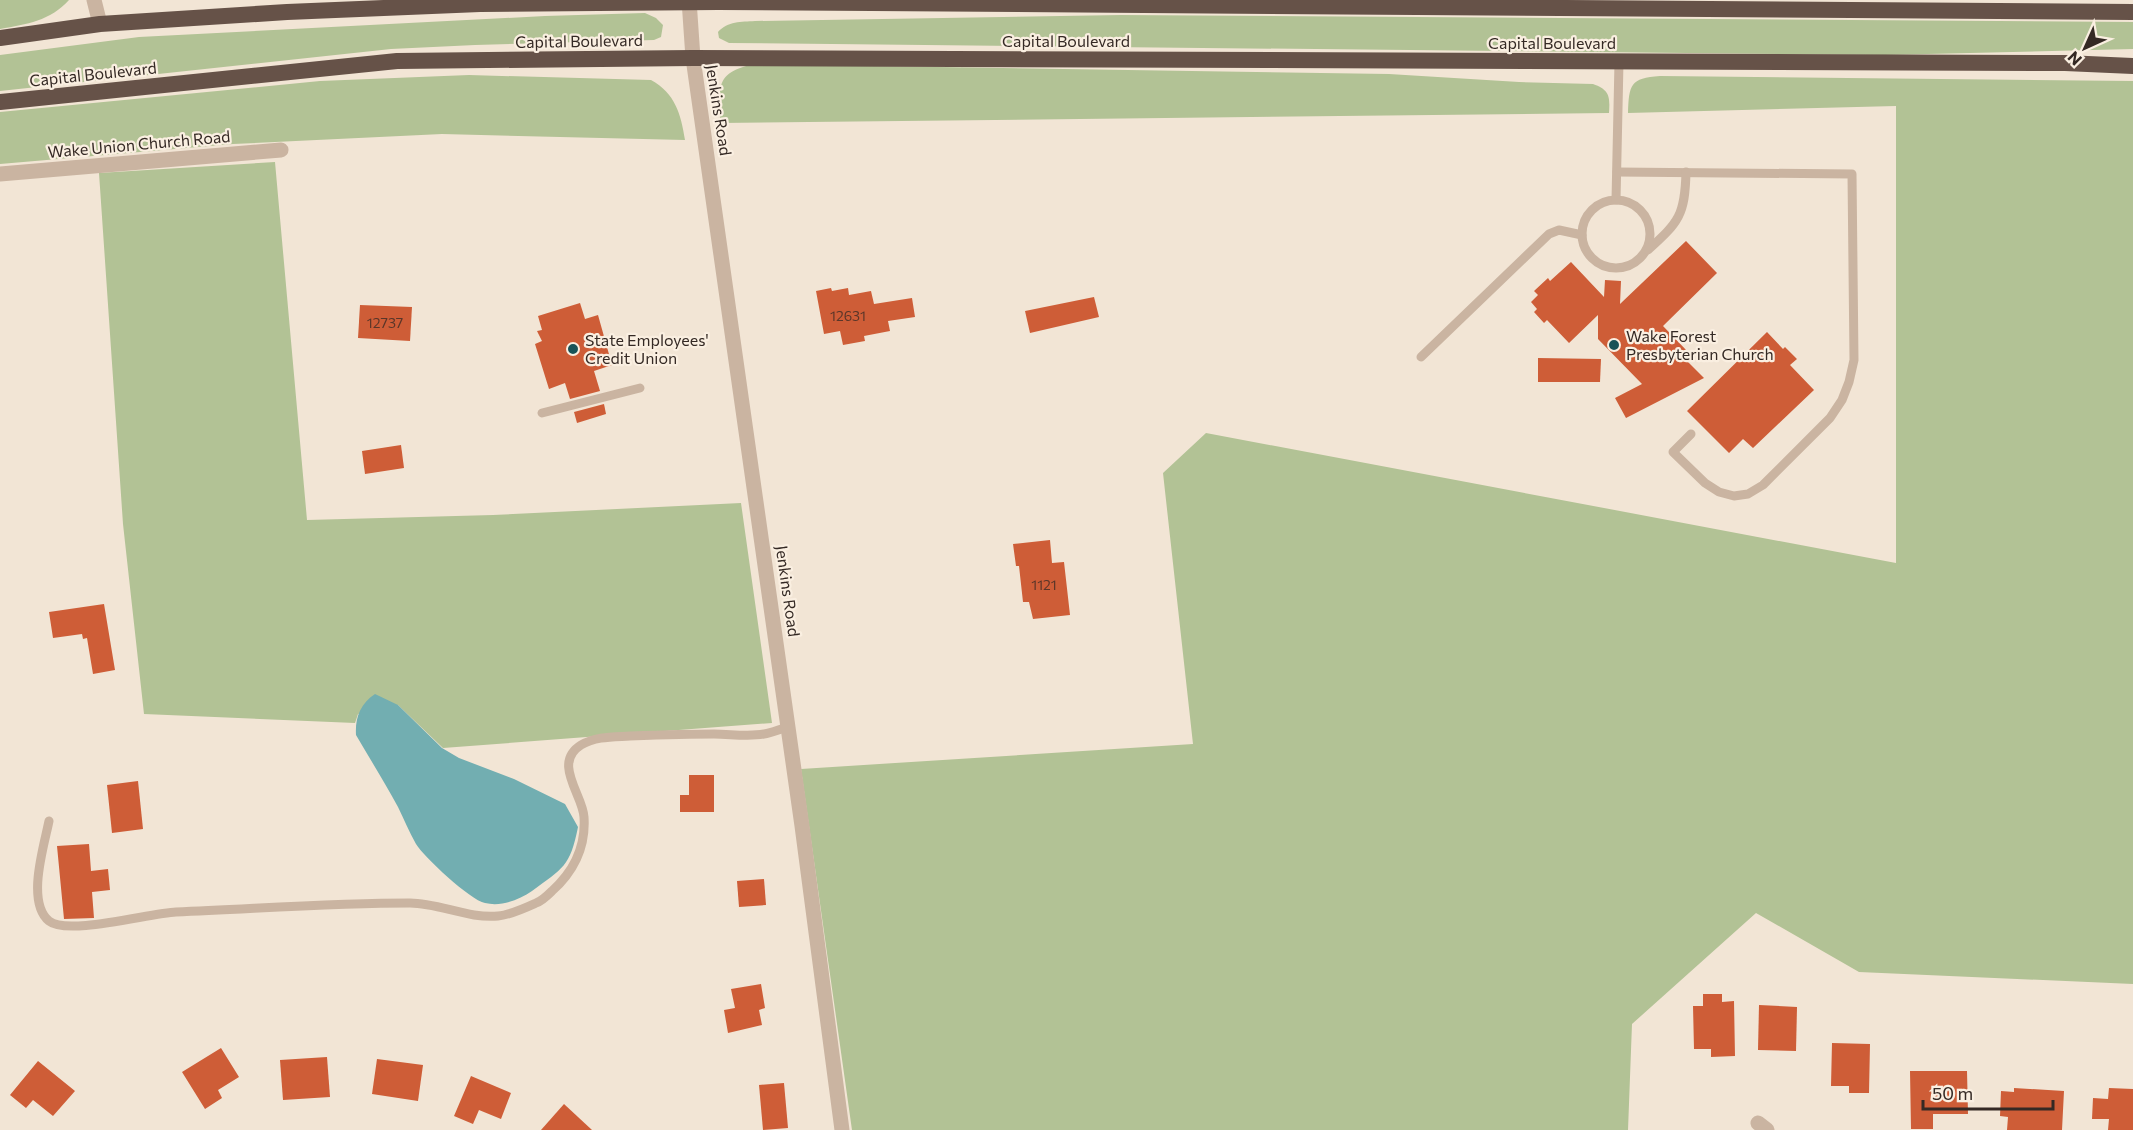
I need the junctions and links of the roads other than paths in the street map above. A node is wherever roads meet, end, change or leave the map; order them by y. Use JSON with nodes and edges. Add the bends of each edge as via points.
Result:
{"nodes":[{"id":1,"x":94,"y":0,"type":"edge"},
{"id":2,"x":689,"y":1,"type":"edge"},
{"id":3,"x":1466,"y":4,"type":"edge"},
{"id":4,"x":1571,"y":5,"type":"edge"},
{"id":5,"x":2133,"y":12,"type":"edge"},
{"id":6,"x":100,"y":24,"type":"junction"},
{"id":7,"x":0,"y":38,"type":"edge"},
{"id":8,"x":693,"y":58,"type":"junction"},
{"id":9,"x":1619,"y":62,"type":"junction"},
{"id":10,"x":2133,"y":66,"type":"edge"},
{"id":11,"x":0,"y":102,"type":"edge"},
{"id":12,"x":281,"y":150,"type":"dead end"},
{"id":13,"x":1617,"y":172,"type":"junction"},
{"id":14,"x":1686,"y":172,"type":"junction"},
{"id":15,"x":0,"y":174,"type":"edge"},
{"id":16,"x":1616,"y":200,"type":"junction"},
{"id":17,"x":1582,"y":235,"type":"junction"},
{"id":18,"x":1646,"y":252,"type":"junction"},
{"id":19,"x":1421,"y":357,"type":"dead end"},
{"id":20,"x":640,"y":388,"type":"dead end"},
{"id":21,"x":542,"y":413,"type":"dead end"},
{"id":22,"x":1691,"y":434,"type":"dead end"},
{"id":23,"x":788,"y":726,"type":"junction"},
{"id":24,"x":49,"y":821,"type":"dead end"},
{"id":25,"x":842,"y":1130,"type":"edge"}],
"edges":[{"from":1,"to":6,"type":"street"},
{"from":2,"to":3,"type":"highway","name":"Capital Boulevard"},
{"from":2,"to":6,"type":"highway","name":"Capital Boulevard","via":[[480,4]]},
{"from":2,"to":8,"type":"street","name":"Jenkins Road"},
{"from":3,"to":4,"type":"highway","name":"Capital Boulevard"},
{"from":4,"to":5,"type":"highway","name":"Capital Boulevard"},
{"from":6,"to":7,"type":"highway","name":"Capital Boulevard"},
{"from":8,"to":9,"type":"highway","name":"Capital Boulevard"},
{"from":8,"to":11,"type":"highway","name":"Capital Boulevard","via":[[397,61]]},
{"from":8,"to":23,"type":"street","name":"Jenkins Road"},
{"from":9,"to":10,"type":"highway","name":"Capital Boulevard"},
{"from":9,"to":13,"type":"lane"},
{"from":12,"to":15,"type":"street","name":"Wake Union Church Road"},
{"from":13,"to":14,"type":"lane"},
{"from":13,"to":16,"type":"lane"},
{"from":14,"to":18,"type":"lane","via":[[1681,214]]},
{"from":14,"to":22,"type":"lane","via":[[1852,174],[1854,360],[1842,400],[1830,418],[1763,485],[1748,494],[1719,492],[1673,452]]},
{"from":16,"to":17,"type":"lane","via":[[1606,201],[1588,214]]},
{"from":16,"to":18,"type":"lane","via":[[1628,202],[1646,217],[1650,241]]},
{"from":17,"to":18,"type":"lane","via":[[1589,255],[1606,267],[1628,267]]},
{"from":17,"to":19,"type":"lane","via":[[1559,230],[1549,234]]},
{"from":20,"to":21,"type":"lane"},
{"from":23,"to":24,"type":"lane","via":[[764,734],[596,738],[579,746],[570,757],[569,769],[585,814],[578,858],[565,879],[539,903],[499,916],[424,903],[370,903],[169,913],[84,926],[58,926],[41,912],[38,900],[38,877]]},
{"from":23,"to":25,"type":"street","name":"Jenkins Road"}]}
